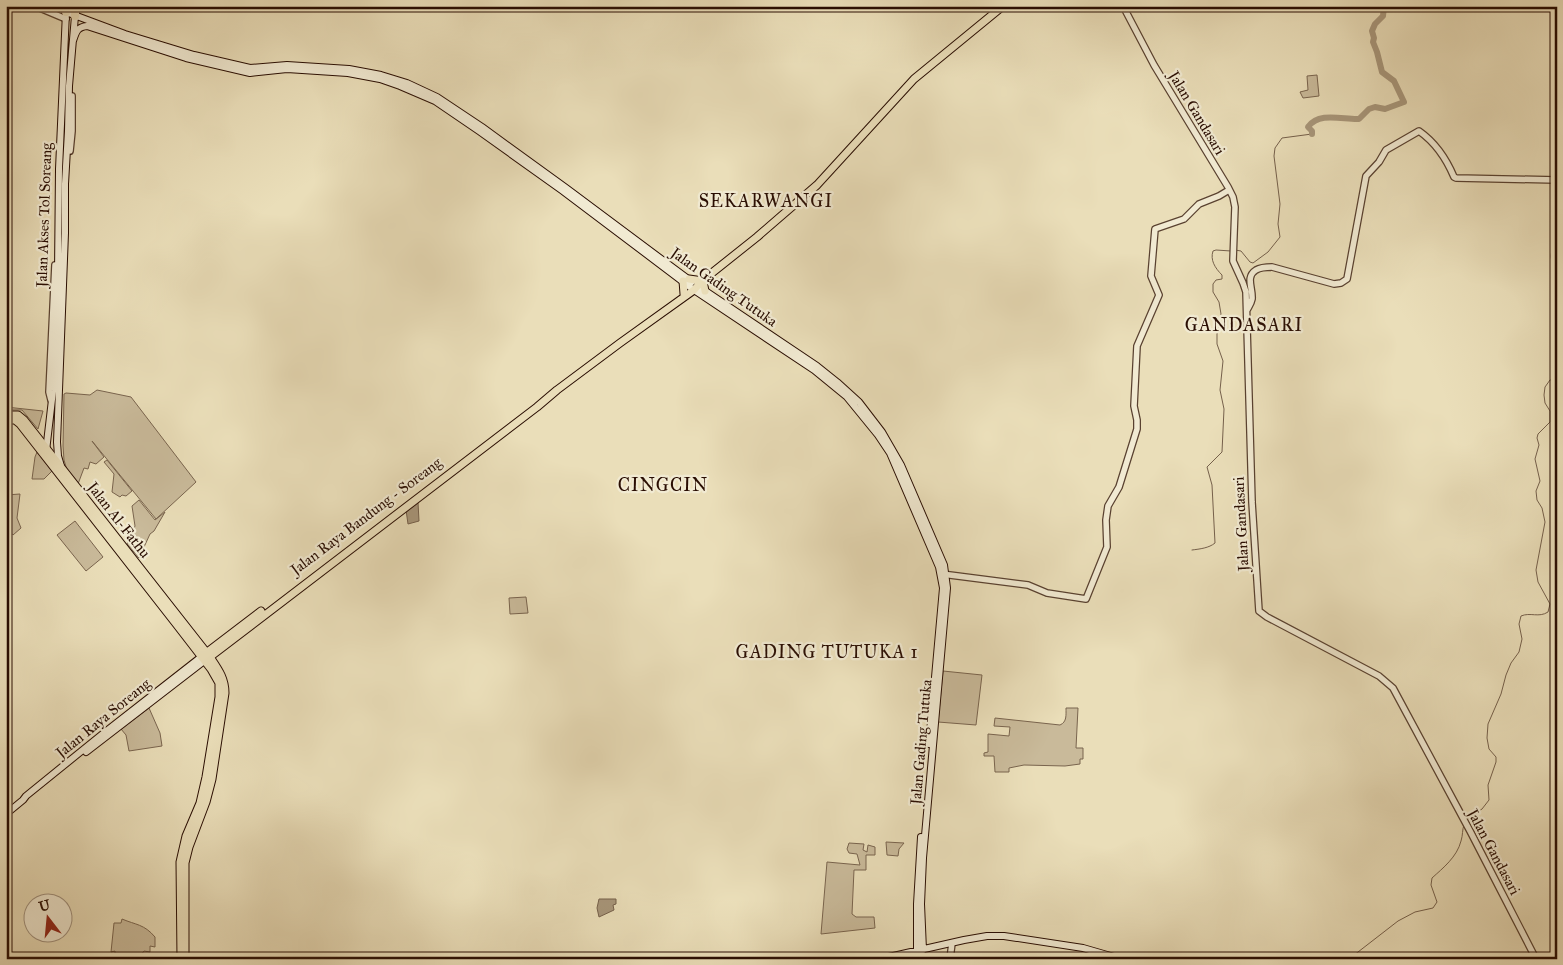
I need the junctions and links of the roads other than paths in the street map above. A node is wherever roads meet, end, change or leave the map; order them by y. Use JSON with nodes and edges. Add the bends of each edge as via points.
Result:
{"nodes":[{"id":1,"x":34,"y":6,"type":"edge"},
{"id":2,"x":75,"y":6,"type":"edge"},
{"id":3,"x":1003,"y":6,"type":"edge"},
{"id":4,"x":1122,"y":6,"type":"edge"},
{"id":5,"x":54,"y":7,"type":"edge"},
{"id":6,"x":66,"y":12,"type":"edge"},
{"id":7,"x":74,"y":19,"type":"junction"},
{"id":8,"x":73,"y":41,"type":"junction"},
{"id":9,"x":509,"y":150,"type":"junction"},
{"id":10,"x":58,"y":169,"type":"junction"},
{"id":11,"x":1557,"y":180,"type":"edge"},
{"id":12,"x":66,"y":189,"type":"junction"},
{"id":13,"x":1230,"y":190,"type":"junction"},
{"id":14,"x":61,"y":274,"type":"junction"},
{"id":15,"x":686,"y":280,"type":"junction"},
{"id":16,"x":699,"y":287,"type":"junction"},
{"id":17,"x":685,"y":294,"type":"junction"},
{"id":18,"x":1247,"y":310,"type":"junction"},
{"id":19,"x":51,"y":400,"type":"junction"},
{"id":20,"x":59,"y":400,"type":"junction"},
{"id":21,"x":6,"y":415,"type":"edge"},
{"id":22,"x":49,"y":418,"type":"junction"},
{"id":23,"x":6,"y":420,"type":"edge"},
{"id":24,"x":37,"y":436,"type":"junction"},
{"id":25,"x":57,"y":442,"type":"junction"},
{"id":26,"x":47,"y":453,"type":"junction"},
{"id":27,"x":62,"y":469,"type":"junction"},
{"id":28,"x":91,"y":511,"type":"junction"},
{"id":29,"x":945,"y":577,"type":"junction"},
{"id":30,"x":205,"y":657,"type":"junction"},
{"id":31,"x":6,"y":814,"type":"edge"},
{"id":32,"x":919,"y":918,"type":"junction"},
{"id":33,"x":917,"y":938,"type":"junction"},
{"id":34,"x":952,"y":943,"type":"junction"},
{"id":35,"x":920,"y":951,"type":"junction"},
{"id":36,"x":904,"y":954,"type":"junction"},
{"id":37,"x":181,"y":959,"type":"edge"},
{"id":38,"x":185,"y":959,"type":"edge"},
{"id":39,"x":880,"y":959,"type":"edge"},
{"id":40,"x":950,"y":959,"type":"edge"},
{"id":41,"x":1121,"y":959,"type":"edge"},
{"id":42,"x":1536,"y":959,"type":"edge"}],
"edges":[{"from":1,"to":6,"type":"street","name":"Jalan Gading Tutuka"},
{"from":2,"to":7,"type":"highway"},
{"from":3,"to":16,"type":"main road","name":"Jalan Raya Bandung - Soreang","via":[[914,79],[817,185]]},
{"from":4,"to":13,"type":"street","name":"Jalan Gandasari"},
{"from":5,"to":6,"type":"street","name":"Jalan Gading Tutuka"},
{"from":6,"to":7,"type":"main road","name":"Jalan Gading Tutuka"},
{"from":6,"to":10,"type":"main road","name":"Jalan Akses Tol Soreang"},
{"from":7,"to":8,"type":"main road","name":"Jalan Akses Tol Soreang"},
{"from":7,"to":9,"type":"main road","name":"Jalan Gading Tutuka","via":[[250,68],[292,65],[348,69],[390,77],[437,97]]},
{"from":8,"to":9,"type":"main road","name":"Jalan Gading Tutuka","via":[[77,30],[87,26],[186,58],[250,73],[289,69],[380,79],[435,101]]},
{"from":8,"to":12,"type":"main road","name":"Jalan Akses Tol Soreang"},
{"from":9,"to":15,"type":"main road","name":"Jalan Gading Tutuka"},
{"from":10,"to":14,"type":"main road","name":"Jalan Akses Tol Soreang"},
{"from":10,"to":19,"type":"street","name":"Jalan Akses Tol Soreang"},
{"from":11,"to":18,"type":"street","via":[[1456,178],[1444,155],[1419,131],[1386,150],[1366,176],[1348,279],[1334,284],[1272,267],[1262,268],[1252,273],[1250,278],[1252,298]]},
{"from":12,"to":14,"type":"main road","name":"Jalan Akses Tol Soreang"},
{"from":12,"to":20,"type":"street","name":"Jalan Akses Tol Soreang","via":[[68,243]]},
{"from":13,"to":18,"type":"street","name":"Jalan Gandasari","via":[[1235,207],[1234,263],[1245,288]]},
{"from":13,"to":29,"type":"street","via":[[1199,204],[1184,219],[1155,228],[1151,276],[1159,295],[1137,346],[1134,406],[1137,429],[1119,487],[1108,506],[1107,547],[1086,599],[1047,593],[1028,585]]},
{"from":14,"to":19,"type":"main road","name":"Jalan Akses Tol Soreang"},
{"from":14,"to":20,"type":"main road","name":"Jalan Akses Tol Soreang"},
{"from":15,"to":16,"type":"main road"},
{"from":15,"to":16,"type":"main road","name":"Jalan Gading Tutuka"},
{"from":15,"to":17,"type":"main road"},
{"from":16,"to":17,"type":"main road","name":"Jalan Raya Bandung - Soreang"},
{"from":16,"to":29,"type":"main road","name":"Jalan Gading Tutuka","via":[[785,347],[856,406],[896,466]]},
{"from":17,"to":30,"type":"main road","name":"Jalan Raya Bandung - Soreang"},
{"from":18,"to":42,"type":"street","name":"Jalan Gandasari","via":[[1252,502],[1259,611],[1373,673],[1390,686]]},
{"from":19,"to":22,"type":"main road","name":"Jalan Akses Tol Soreang"},
{"from":20,"to":25,"type":"main road","name":"Jalan Akses Tol Soreang"},
{"from":21,"to":24,"type":"main road","name":"Jalan Al-Fathu","via":[[20,416]]},
{"from":22,"to":24,"type":"main road","via":[[44,432]]},
{"from":22,"to":26,"type":"main road","name":"Jalan Akses Tol Soreang"},
{"from":23,"to":26,"type":"main road","name":"Jalan Al-Fathu","via":[[20,424]]},
{"from":24,"to":26,"type":"main road","name":"Jalan Al-Fathu"},
{"from":25,"to":26,"type":"main road","name":"Jalan Akses Tol Soreang"},
{"from":25,"to":27,"type":"main road","name":"Jalan Akses Tol Soreang"},
{"from":26,"to":27,"type":"main road","name":"Jalan Al-Fathu"},
{"from":26,"to":28,"type":"main road","name":"Jalan Al-Fathu"},
{"from":27,"to":28,"type":"main road","name":"Jalan Al-Fathu"},
{"from":28,"to":30,"type":"main road","name":"Jalan Al-Fathu"},
{"from":29,"to":32,"type":"main road","name":"Jalan Gading Tutuka","via":[[920,868]]},
{"from":30,"to":31,"type":"main road","name":"Jalan Raya Soreang"},
{"from":30,"to":37,"type":"main road","via":[[217,678],[220,691],[200,803],[180,862]]},
{"from":30,"to":38,"type":"main road","via":[[222,676],[225,693],[212,778],[185,863]]},
{"from":32,"to":33,"type":"main road","name":"Jalan Gading Tutuka"},
{"from":32,"to":35,"type":"main road","name":"Jalan Gading Tutuka"},
{"from":33,"to":35,"type":"main road","name":"Jalan Gading Tutuka"},
{"from":33,"to":36,"type":"main road"},
{"from":34,"to":35,"type":"main road"},
{"from":34,"to":40,"type":"street"},
{"from":34,"to":41,"type":"main road","via":[[1004,936],[1083,948]]},
{"from":35,"to":36,"type":"main road"},
{"from":36,"to":39,"type":"main road"}]}
